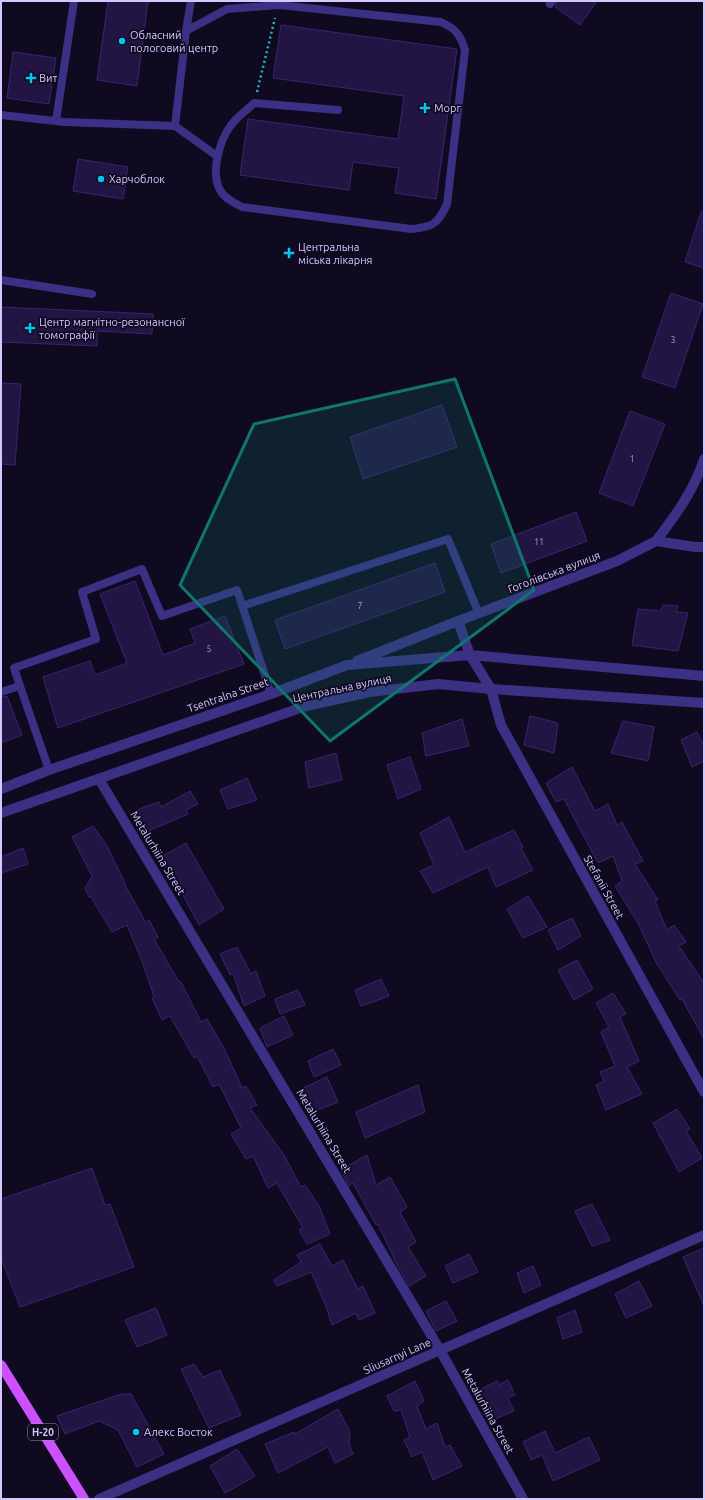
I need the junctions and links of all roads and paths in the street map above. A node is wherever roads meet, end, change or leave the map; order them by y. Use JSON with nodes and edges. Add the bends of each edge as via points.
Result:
{"nodes":[{"id":1,"x":74,"y":1,"type":"edge"},
{"id":2,"x":191,"y":1,"type":"edge"},
{"id":3,"x":279,"y":6,"type":"junction"},
{"id":4,"x":186,"y":30,"type":"junction"},
{"id":5,"x":254,"y":103,"type":"junction"},
{"id":6,"x":338,"y":110,"type":"dead end"},
{"id":7,"x":1,"y":115,"type":"edge"},
{"id":8,"x":56,"y":121,"type":"junction"},
{"id":9,"x":174,"y":126,"type":"junction"},
{"id":10,"x":217,"y":156,"type":"junction"},
{"id":11,"x":1,"y":280,"type":"edge"},
{"id":12,"x":92,"y":294,"type":"dead end"},
{"id":13,"x":704,"y":459,"type":"edge"},
{"id":14,"x":656,"y":541,"type":"junction"},
{"id":15,"x":704,"y":547,"type":"edge"},
{"id":16,"x":242,"y":606,"type":"junction"},
{"id":17,"x":479,"y":614,"type":"junction"},
{"id":18,"x":458,"y":622,"type":"junction"},
{"id":19,"x":470,"y":655,"type":"junction"},
{"id":20,"x":347,"y":665,"type":"junction"},
{"id":21,"x":704,"y":676,"type":"edge"},
{"id":22,"x":20,"y":686,"type":"junction"},
{"id":23,"x":491,"y":689,"type":"junction"},
{"id":24,"x":1,"y":692,"type":"edge"},
{"id":25,"x":271,"y":694,"type":"junction"},
{"id":26,"x":704,"y":703,"type":"edge"},
{"id":27,"x":49,"y":770,"type":"junction"},
{"id":28,"x":99,"y":779,"type":"junction"},
{"id":29,"x":1,"y":789,"type":"edge"},
{"id":30,"x":1,"y":813,"type":"edge"},
{"id":31,"x":704,"y":1092,"type":"edge"},
{"id":32,"x":704,"y":1235,"type":"edge"},
{"id":33,"x":440,"y":1350,"type":"junction"},
{"id":34,"x":1,"y":1365,"type":"edge"},
{"id":35,"x":84,"y":1499,"type":"edge"},
{"id":36,"x":99,"y":1499,"type":"edge"},
{"id":37,"x":523,"y":1499,"type":"edge"}],
"edges":[{"from":1,"to":8,"type":"lane"},
{"from":2,"to":4,"type":"lane"},
{"from":3,"to":4,"type":"lane","via":[[227,9]]},
{"from":3,"to":5,"type":"path"},
{"from":3,"to":10,"type":"lane","via":[[441,22],[454,29],[465,50],[447,204],[436,223],[425,228],[411,229],[242,207],[229,200],[220,190],[216,178]]},
{"from":4,"to":9,"type":"lane"},
{"from":5,"to":6,"type":"lane"},
{"from":5,"to":10,"type":"lane","via":[[231,126]]},
{"from":7,"to":8,"type":"lane"},
{"from":8,"to":9,"type":"lane"},
{"from":9,"to":10,"type":"lane"},
{"from":11,"to":12,"type":"lane"},
{"from":13,"to":14,"type":"street","via":[[701,470],[677,514]]},
{"from":14,"to":15,"type":"street"},
{"from":14,"to":17,"type":"street","name":"Гоголівська вулиця","via":[[617,561]]},
{"from":16,"to":17,"type":"lane","via":[[448,539]]},
{"from":16,"to":22,"type":"lane","via":[[237,590],[162,616],[142,569],[82,592],[96,638],[14,668]]},
{"from":16,"to":25,"type":"lane"},
{"from":17,"to":18,"type":"street","name":"Гоголівська вулиця"},
{"from":18,"to":19,"type":"street"},
{"from":18,"to":20,"type":"street","name":"Гоголівська вулиця"},
{"from":19,"to":20,"type":"street","name":"Tsentralna Street"},
{"from":19,"to":21,"type":"street"},
{"from":19,"to":23,"type":"street","name":"Stefanii Street"},
{"from":20,"to":25,"type":"street","name":"Tsentralna Street"},
{"from":22,"to":24,"type":"lane"},
{"from":22,"to":27,"type":"lane"},
{"from":23,"to":26,"type":"street","name":"Центральна вулиця"},
{"from":23,"to":28,"type":"street","name":"Центральна вулиця","via":[[438,684],[370,692],[306,706]]},
{"from":23,"to":31,"type":"street","name":"Stefanii Street","via":[[501,725]]},
{"from":25,"to":27,"type":"street","name":"Tsentralna Street"},
{"from":27,"to":29,"type":"street","name":"Tsentralna Street"},
{"from":28,"to":30,"type":"street","name":"Центральна вулиця"},
{"from":28,"to":33,"type":"street","name":"Metalurhiina Street"},
{"from":32,"to":33,"type":"street","name":"Sliusarnyi Lane"},
{"from":33,"to":36,"type":"street","name":"Sliusarnyi Lane"},
{"from":33,"to":37,"type":"street","name":"Metalurhiina Street"},
{"from":34,"to":35,"type":"main road","number":"Н-20"}]}
